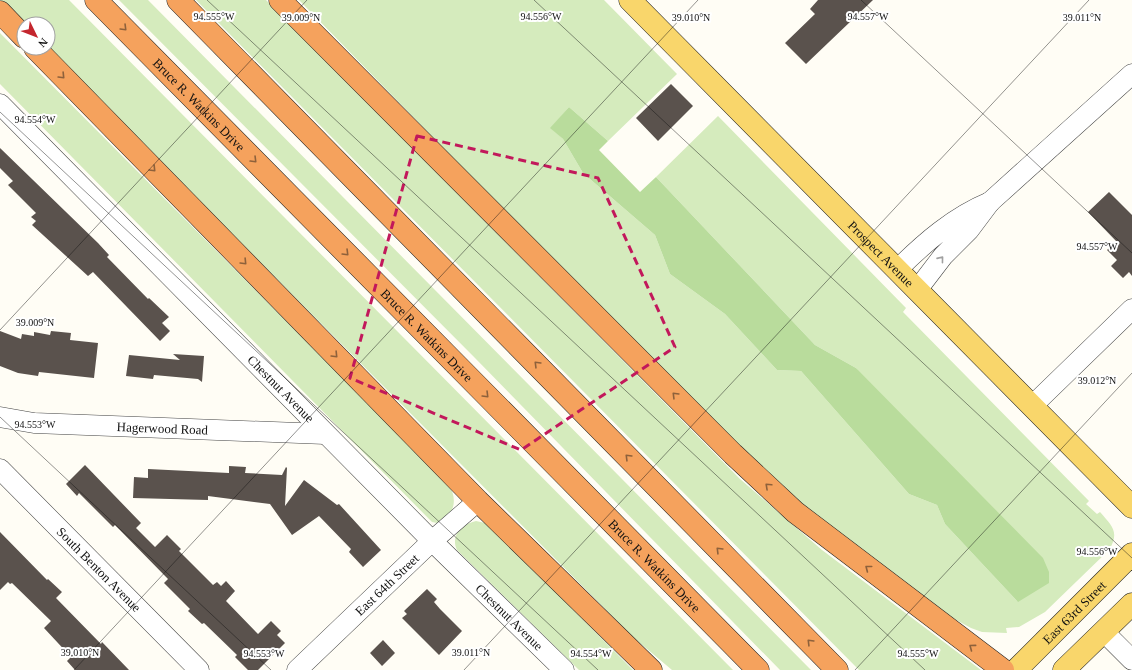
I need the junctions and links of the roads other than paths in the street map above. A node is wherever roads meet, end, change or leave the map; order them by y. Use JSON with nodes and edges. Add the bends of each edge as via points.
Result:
{"nodes":[{"id":1,"x":96,"y":0,"type":"edge"},
{"id":2,"x":178,"y":0,"type":"edge"},
{"id":3,"x":280,"y":0,"type":"edge"},
{"id":4,"x":630,"y":0,"type":"edge"},
{"id":5,"x":0,"y":12,"type":"edge"},
{"id":6,"x":16,"y":29,"type":"edge"},
{"id":7,"x":43,"y":56,"type":"edge"},
{"id":8,"x":1132,"y":74,"type":"edge"},
{"id":9,"x":0,"y":104,"type":"edge"},
{"id":10,"x":990,"y":202,"type":"junction"},
{"id":11,"x":897,"y":270,"type":"junction"},
{"id":12,"x":917,"y":290,"type":"junction"},
{"id":13,"x":1132,"y":309,"type":"edge"},
{"id":14,"x":1032,"y":406,"type":"junction"},
{"id":15,"x":0,"y":416,"type":"edge"},
{"id":16,"x":326,"y":434,"type":"junction"},
{"id":17,"x":0,"y":469,"type":"edge"},
{"id":18,"x":478,"y":501,"type":"junction"},
{"id":19,"x":1132,"y":507,"type":"edge"},
{"id":20,"x":432,"y":541,"type":"junction"},
{"id":21,"x":1132,"y":554,"type":"edge"},
{"id":22,"x":1132,"y":604,"type":"edge"},
{"id":23,"x":1104,"y":632,"type":"junction"},
{"id":24,"x":1132,"y":660,"type":"edge"},
{"id":25,"x":199,"y":670,"type":"edge"},
{"id":26,"x":297,"y":670,"type":"edge"},
{"id":27,"x":564,"y":670,"type":"edge"},
{"id":28,"x":651,"y":670,"type":"edge"},
{"id":29,"x":758,"y":670,"type":"edge"},
{"id":30,"x":838,"y":670,"type":"edge"},
{"id":31,"x":1003,"y":670,"type":"edge"},
{"id":32,"x":1016,"y":670,"type":"edge"},
{"id":33,"x":1064,"y":670,"type":"edge"}],
"edges":[{"from":1,"to":29,"type":"highway","name":"Bruce R. Watkins Drive","one_way":true},
{"from":30,"to":2,"type":"highway","one_way":true},
{"from":31,"to":3,"type":"highway","one_way":true,"via":[[795,512],[733,454]]},
{"from":4,"to":11,"type":"main road","name":"Prospect Avenue"},
{"from":5,"to":6,"type":"highway"},
{"from":7,"to":18,"type":"highway","one_way":true},
{"from":8,"to":10,"type":"street"},
{"from":9,"to":16,"type":"street","name":"Chestnut Avenue"},
{"from":10,"to":11,"type":"street","via":[[961,216]]},
{"from":12,"to":10,"type":"street","one_way":true},
{"from":11,"to":12,"type":"main road","name":"Prospect Avenue"},
{"from":12,"to":14,"type":"main road","name":"Prospect Avenue"},
{"from":13,"to":14,"type":"street"},
{"from":14,"to":19,"type":"main road","name":"Prospect Avenue"},
{"from":15,"to":16,"type":"street","name":"Hagerwood Road","via":[[34,423]]},
{"from":16,"to":20,"type":"street","name":"Chestnut Avenue"},
{"from":17,"to":25,"type":"street","name":"South Benton Avenue"},
{"from":18,"to":20,"type":"street","name":"East 64th Street"},
{"from":18,"to":28,"type":"highway"},
{"from":20,"to":26,"type":"street","name":"East 64th Street"},
{"from":20,"to":27,"type":"street","name":"Chestnut Avenue"},
{"from":21,"to":32,"type":"main road","name":"East 63rd Street"},
{"from":22,"to":23,"type":"main road"},
{"from":23,"to":24,"type":"street"},
{"from":23,"to":33,"type":"main road"}]}
